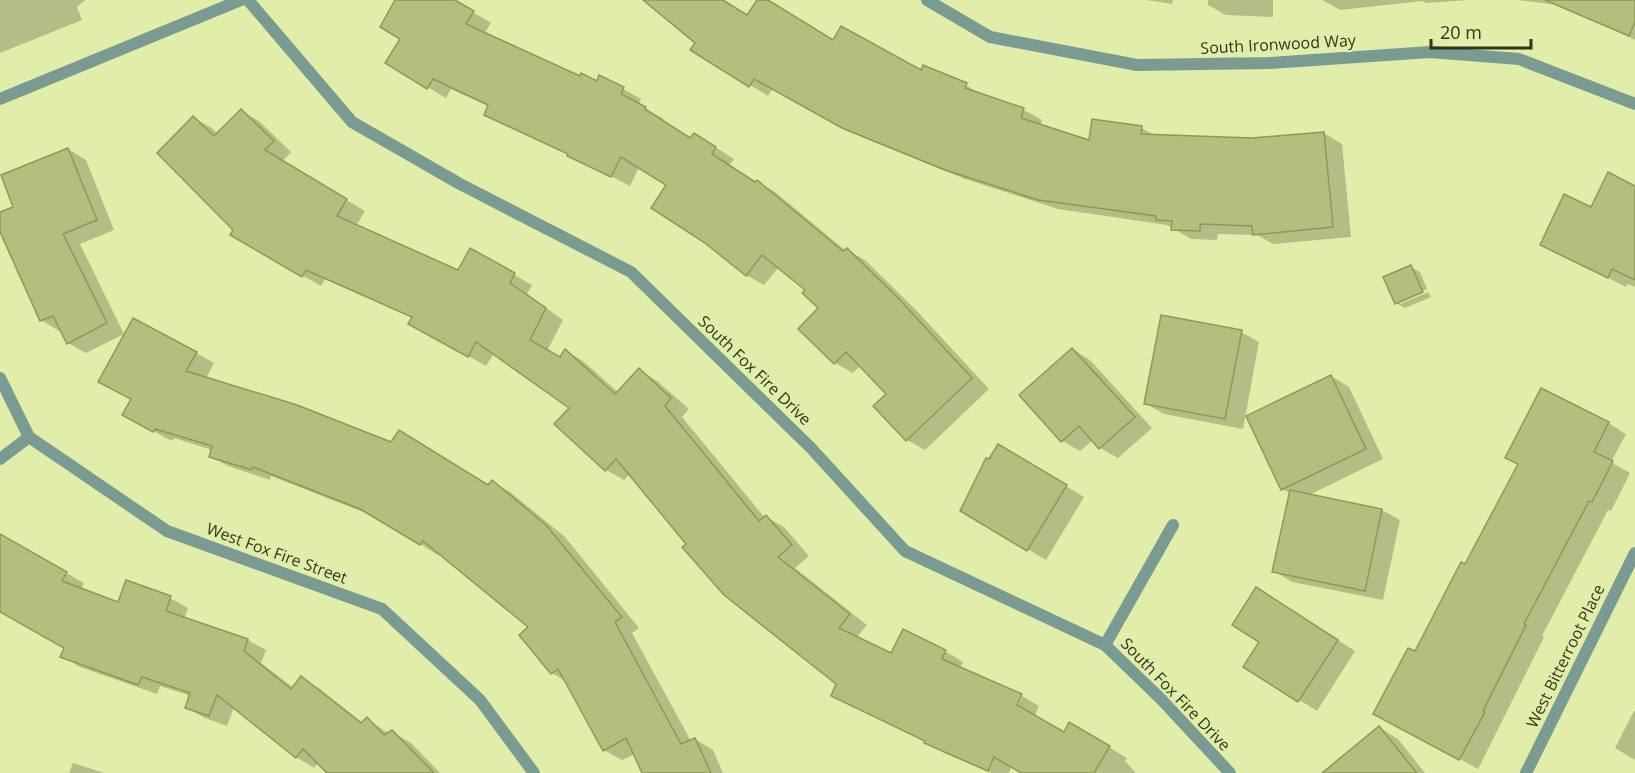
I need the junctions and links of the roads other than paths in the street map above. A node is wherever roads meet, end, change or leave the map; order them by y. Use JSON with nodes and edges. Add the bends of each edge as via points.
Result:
{"nodes":[{"id":1,"x":241,"y":0,"type":"edge"},
{"id":2,"x":248,"y":0,"type":"edge"},
{"id":3,"x":927,"y":0,"type":"edge"},
{"id":4,"x":0,"y":99,"type":"edge"},
{"id":5,"x":1635,"y":104,"type":"edge"},
{"id":6,"x":0,"y":378,"type":"edge"},
{"id":7,"x":29,"y":437,"type":"junction"},
{"id":8,"x":0,"y":459,"type":"edge"},
{"id":9,"x":1173,"y":525,"type":"dead end"},
{"id":10,"x":1635,"y":554,"type":"edge"},
{"id":11,"x":1105,"y":645,"type":"junction"},
{"id":12,"x":534,"y":773,"type":"edge"},
{"id":13,"x":1230,"y":773,"type":"edge"},
{"id":14,"x":1526,"y":773,"type":"edge"}],
"edges":[{"from":1,"to":4,"type":"street"},
{"from":2,"to":11,"type":"street","name":"South Fox Fire Drive","via":[[352,122],[460,184],[631,272],[811,448],[905,551]]},
{"from":3,"to":5,"type":"street","name":"South Ironwood Way","via":[[990,37],[1137,65],[1270,63],[1430,52],[1497,57],[1519,59]]},
{"from":6,"to":7,"type":"street","name":"West Fox Fire Street"},
{"from":7,"to":8,"type":"street"},
{"from":7,"to":12,"type":"street","name":"West Fox Fire Street","via":[[167,531],[382,609],[480,700]]},
{"from":9,"to":11,"type":"street"},
{"from":10,"to":14,"type":"street","name":"West Bitterroot Place"},
{"from":11,"to":13,"type":"street","name":"South Fox Fire Drive"}]}
